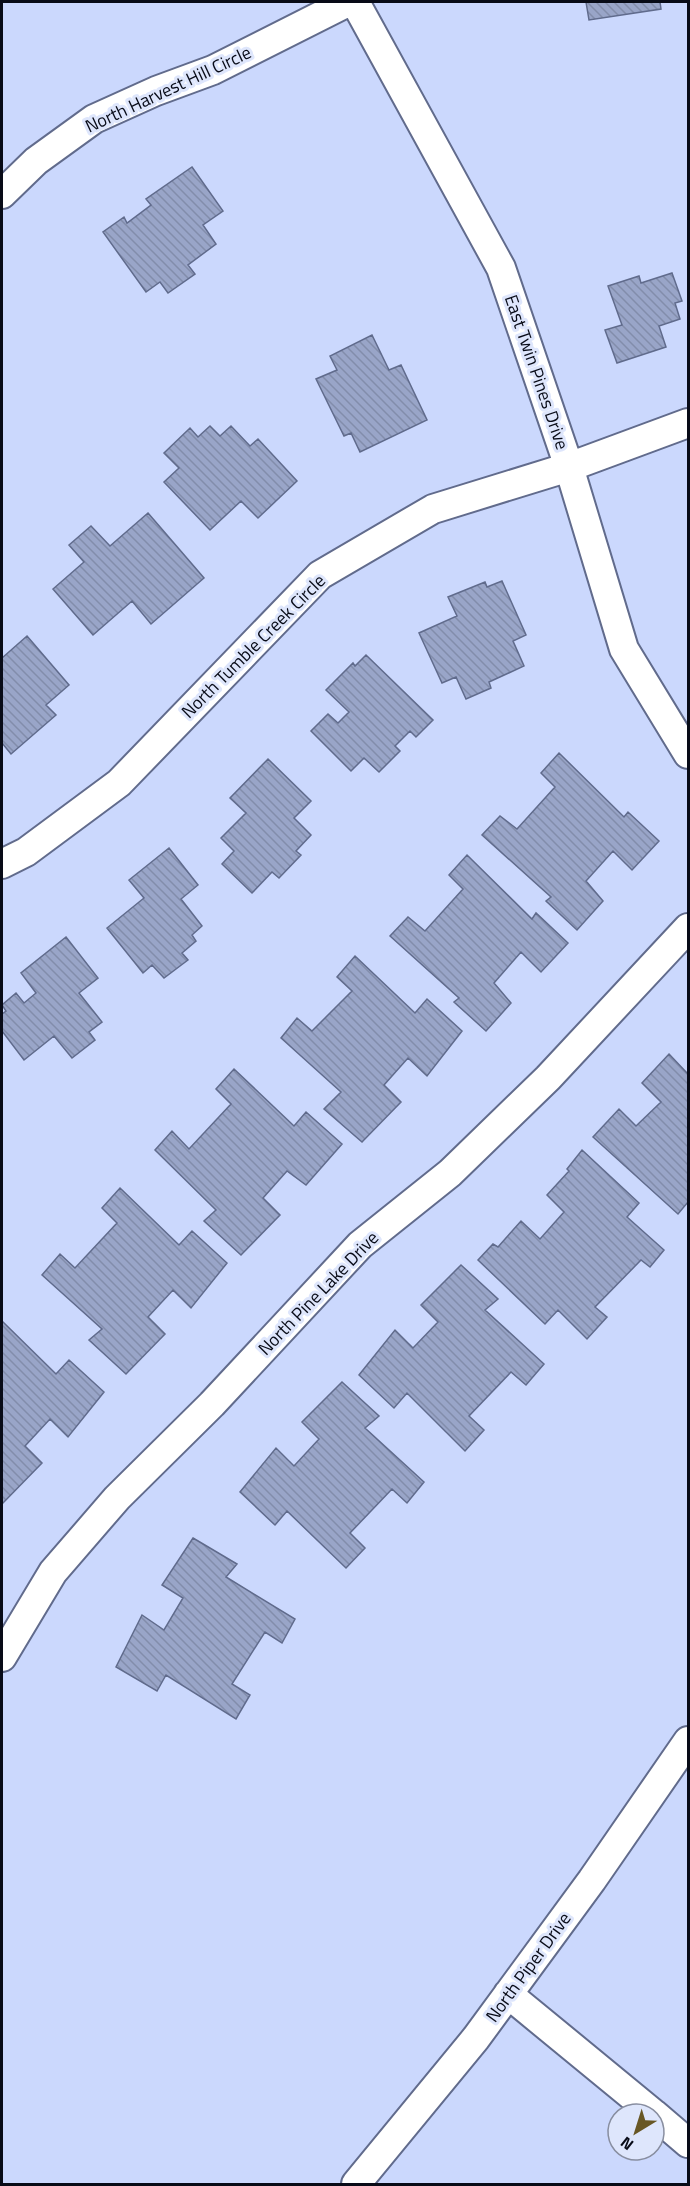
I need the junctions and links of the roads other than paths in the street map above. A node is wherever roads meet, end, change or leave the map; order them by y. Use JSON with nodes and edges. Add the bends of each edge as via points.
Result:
{"nodes":[{"id":1,"x":348,"y":2,"type":"edge"},
{"id":2,"x":356,"y":2,"type":"edge"},
{"id":3,"x":2,"y":194,"type":"edge"},
{"id":4,"x":688,"y":423,"type":"edge"},
{"id":5,"x":569,"y":467,"type":"junction"},
{"id":6,"x":688,"y":754,"type":"edge"},
{"id":7,"x":2,"y":864,"type":"edge"},
{"id":8,"x":688,"y":928,"type":"edge"},
{"id":9,"x":2,"y":1657,"type":"edge"},
{"id":10,"x":688,"y":1741,"type":"edge"},
{"id":11,"x":508,"y":1994,"type":"junction"},
{"id":12,"x":639,"y":2102,"type":"edge"},
{"id":13,"x":666,"y":2124,"type":"edge"},
{"id":14,"x":688,"y":2143,"type":"edge"},
{"id":15,"x":356,"y":2184,"type":"edge"}],
"edges":[{"from":1,"to":3,"type":"street","name":"North Harvest Hill Circle","via":[[213,70],[94,119],[36,161]]},
{"from":2,"to":5,"type":"street","name":"East Twin Pines Drive","via":[[501,268]]},
{"from":4,"to":5,"type":"street","name":"North Tumble Creek Circle"},
{"from":5,"to":6,"type":"street","name":"East Twin Pines Drive","via":[[624,649]]},
{"from":5,"to":7,"type":"street","name":"North Tumble Creek Circle","via":[[433,509],[320,575],[119,783],[26,852]]},
{"from":8,"to":9,"type":"street","name":"North Pine Lake Drive","via":[[548,1078],[450,1173],[360,1245],[212,1404],[117,1498],[53,1572]]},
{"from":10,"to":11,"type":"street","name":"North Piper Drive"},
{"from":11,"to":12,"type":"street"},
{"from":11,"to":15,"type":"street","name":"North Piper Drive"},
{"from":13,"to":14,"type":"street"}]}
